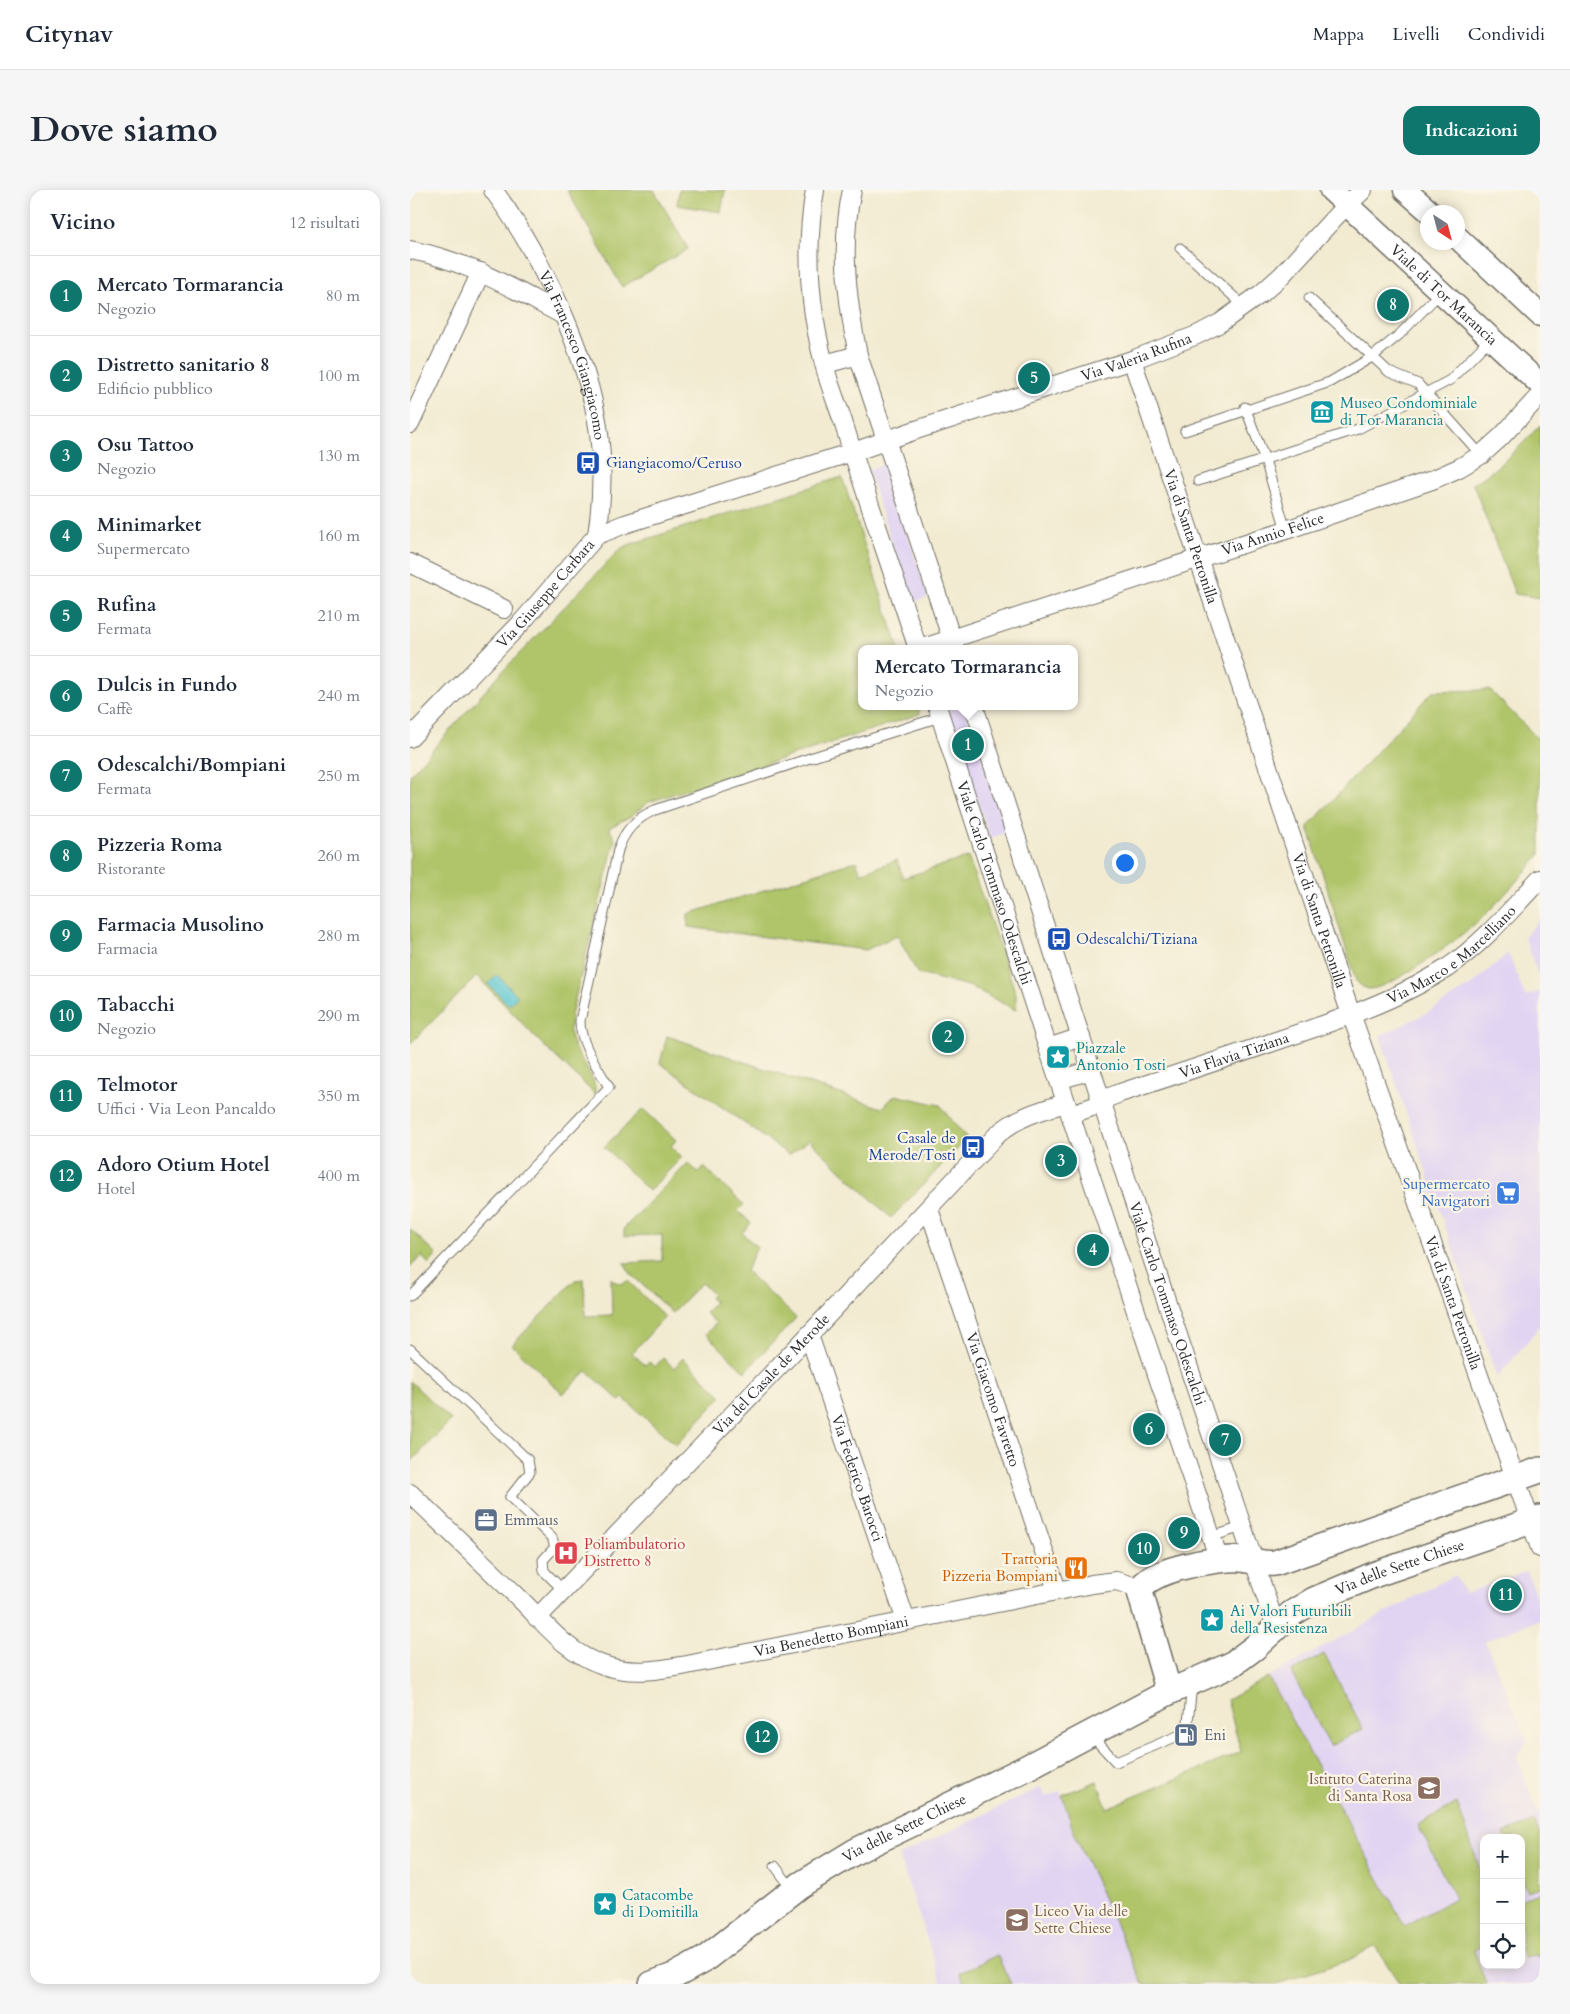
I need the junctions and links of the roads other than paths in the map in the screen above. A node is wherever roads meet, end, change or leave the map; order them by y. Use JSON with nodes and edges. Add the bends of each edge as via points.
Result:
{"nodes":[{"id":1,"x":493,"y":190,"type":"edge"},
{"id":2,"x":815,"y":190,"type":"edge"},
{"id":3,"x":852,"y":190,"type":"edge"},
{"id":4,"x":1331,"y":190,"type":"edge"},
{"id":5,"x":1405,"y":190,"type":"edge"},
{"id":6,"x":1355,"y":198,"type":"edge"},
{"id":7,"x":1422,"y":205,"type":"edge"},
{"id":8,"x":1465,"y":245,"type":"edge"},
{"id":9,"x":1180,"y":248,"type":"dead end"},
{"id":10,"x":410,"y":250,"type":"edge"},
{"id":11,"x":481,"y":272,"type":"junction"},
{"id":12,"x":1440,"y":292,"type":"junction"},
{"id":13,"x":1309,"y":298,"type":"dead end"},
{"id":14,"x":1244,"y":306,"type":"junction"},
{"id":15,"x":563,"y":315,"type":"junction"},
{"id":16,"x":1540,"y":315,"type":"edge"},
{"id":17,"x":1490,"y":338,"type":"junction"},
{"id":18,"x":858,"y":355,"type":"junction"},
{"id":19,"x":1372,"y":356,"type":"junction"},
{"id":20,"x":1132,"y":360,"type":"junction"},
{"id":21,"x":825,"y":364,"type":"junction"},
{"id":22,"x":1540,"y":384,"type":"edge"},
{"id":23,"x":1427,"y":393,"type":"junction"},
{"id":24,"x":1540,"y":395,"type":"edge"},
{"id":25,"x":1246,"y":408,"type":"junction"},
{"id":26,"x":410,"y":424,"type":"edge"},
{"id":27,"x":1185,"y":431,"type":"dead end"},
{"id":28,"x":886,"y":441,"type":"junction"},
{"id":29,"x":852,"y":453,"type":"junction"},
{"id":30,"x":1481,"y":454,"type":"junction"},
{"id":31,"x":1264,"y":460,"type":"junction"},
{"id":32,"x":1198,"y":481,"type":"dead end"},
{"id":33,"x":1286,"y":530,"type":"junction"},
{"id":34,"x":597,"y":535,"type":"junction"},
{"id":35,"x":1197,"y":558,"type":"junction"},
{"id":36,"x":410,"y":562,"type":"edge"},
{"id":37,"x":504,"y":609,"type":"dead end"},
{"id":38,"x":953,"y":644,"type":"edge"},
{"id":39,"x":918,"y":645,"type":"edge"},
{"id":40,"x":975,"y":710,"type":"edge"},
{"id":41,"x":939,"y":711,"type":"edge"},
{"id":42,"x":410,"y":738,"type":"edge"},
{"id":43,"x":1540,"y":879,"type":"edge"},
{"id":44,"x":1351,"y":1014,"type":"junction"},
{"id":45,"x":1081,"y":1037,"type":"junction"},
{"id":46,"x":1048,"y":1048,"type":"junction"},
{"id":47,"x":1092,"y":1070,"type":"junction"},
{"id":48,"x":1059,"y":1080,"type":"junction"},
{"id":49,"x":1109,"y":1097,"type":"junction"},
{"id":50,"x":1068,"y":1108,"type":"junction"},
{"id":51,"x":929,"y":1208,"type":"junction"},
{"id":52,"x":410,"y":1296,"type":"edge"},
{"id":53,"x":808,"y":1335,"type":"junction"},
{"id":54,"x":410,"y":1349,"type":"edge"},
{"id":55,"x":1540,"y":1470,"type":"edge"},
{"id":56,"x":1516,"y":1479,"type":"junction"},
{"id":57,"x":410,"y":1493,"type":"edge"},
{"id":58,"x":1535,"y":1520,"type":"edge"},
{"id":59,"x":1242,"y":1527,"type":"junction"},
{"id":60,"x":1211,"y":1537,"type":"junction"},
{"id":61,"x":1540,"y":1548,"type":"edge"},
{"id":62,"x":1218,"y":1560,"type":"junction"},
{"id":63,"x":1253,"y":1562,"type":"junction"},
{"id":64,"x":1140,"y":1588,"type":"junction"},
{"id":65,"x":1057,"y":1590,"type":"junction"},
{"id":66,"x":564,"y":1592,"type":"junction"},
{"id":67,"x":537,"y":1618,"type":"junction"},
{"id":68,"x":906,"y":1621,"type":"junction"},
{"id":69,"x":1276,"y":1627,"type":"junction"},
{"id":70,"x":1192,"y":1683,"type":"junction"},
{"id":71,"x":1169,"y":1692,"type":"junction"},
{"id":72,"x":1091,"y":1734,"type":"junction"},
{"id":73,"x":775,"y":1866,"type":"dead end"},
{"id":74,"x":793,"y":1890,"type":"junction"},
{"id":75,"x":652,"y":1984,"type":"edge"}],
"edges":[{"from":1,"to":15,"type":"street","name":"Via Francesco Giangiacomo","via":[[527,242]]},
{"from":2,"to":21,"type":"street","via":[[809,270]]},
{"from":3,"to":18,"type":"street","via":[[846,226],[845,266]]},
{"from":4,"to":6,"type":"street","name":"Viale di Tor Marancia"},
{"from":5,"to":7,"type":"street"},
{"from":6,"to":12,"type":"street","name":"Viale di Tor Marancia"},
{"from":6,"to":14,"type":"street","name":"Via Valeria Rufina","via":[[1280,276]]},
{"from":8,"to":16,"type":"street"},
{"from":9,"to":14,"type":"lane"},
{"from":10,"to":11,"type":"street","via":[[446,258]]},
{"from":11,"to":15,"type":"street"},
{"from":11,"to":26,"type":"street"},
{"from":12,"to":17,"type":"street","name":"Viale di Tor Marancia"},
{"from":12,"to":19,"type":"lane"},
{"from":13,"to":19,"type":"lane"},
{"from":14,"to":20,"type":"street","name":"Via Valeria Rufina","via":[[1197,335]]},
{"from":15,"to":34,"type":"street","name":"Via Francesco Giangiacomo","via":[[587,382],[598,428],[600,515]]},
{"from":17,"to":22,"type":"street","name":"Viale di Tor Marancia"},
{"from":17,"to":23,"type":"lane","via":[[1450,380]]},
{"from":18,"to":21,"type":"street"},
{"from":18,"to":28,"type":"street"},
{"from":19,"to":23,"type":"lane","via":[[1389,372],[1418,384]]},
{"from":19,"to":25,"type":"lane","via":[[1330,382]]},
{"from":20,"to":28,"type":"street","name":"Via Valeria Rufina"},
{"from":20,"to":35,"type":"street","name":"Via di Santa Petronilla"},
{"from":21,"to":29,"type":"street"},
{"from":23,"to":30,"type":"lane"},
{"from":23,"to":31,"type":"lane","via":[[1358,429]]},
{"from":24,"to":30,"type":"street","name":"Via Annio Felice"},
{"from":25,"to":27,"type":"lane"},
{"from":25,"to":31,"type":"lane"},
{"from":28,"to":29,"type":"street"},
{"from":28,"to":38,"type":"street"},
{"from":29,"to":34,"type":"street","name":"Via Giuseppe Cerbara"},
{"from":29,"to":39,"type":"street"},
{"from":30,"to":33,"type":"street","name":"Via Annio Felice","via":[[1432,480]]},
{"from":31,"to":32,"type":"lane"},
{"from":31,"to":33,"type":"lane"},
{"from":33,"to":35,"type":"street","name":"Via Annio Felice"},
{"from":34,"to":42,"type":"street","name":"Via Giuseppe Cerbara","via":[[520,623]]},
{"from":35,"to":38,"type":"street","name":"Via Annio Felice"},
{"from":35,"to":44,"type":"street","name":"Via di Santa Petronilla"},
{"from":36,"to":37,"type":"street"},
{"from":40,"to":45,"type":"street"},
{"from":41,"to":46,"type":"street","name":"Viale Carlo Tommaso Odescalchi"},
{"from":41,"to":52,"type":"lane","via":[[655,810],[625,832],[618,850],[580,1021],[580,1031],[609,1087]]},
{"from":43,"to":44,"type":"street","name":"Via Marco e Marcelliano","via":[[1488,934],[1448,967],[1411,988]]},
{"from":44,"to":49,"type":"street","name":"Via Flavia Tiziana"},
{"from":44,"to":56,"type":"street","name":"Via di Santa Petronilla"},
{"from":45,"to":46,"type":"street"},
{"from":45,"to":47,"type":"street"},
{"from":46,"to":48,"type":"street"},
{"from":47,"to":48,"type":"street"},
{"from":47,"to":49,"type":"street"},
{"from":48,"to":50,"type":"street"},
{"from":49,"to":50,"type":"street","via":[[1096,1106]]},
{"from":49,"to":59,"type":"street","name":"Viale Carlo Tommaso Odescalchi"},
{"from":50,"to":51,"type":"street","name":"Via del Casale de Merode","via":[[1025,1117],[1002,1130]]},
{"from":50,"to":60,"type":"street"},
{"from":51,"to":53,"type":"street","name":"Via del Casale de Merode"},
{"from":51,"to":65,"type":"street","name":"Via Giacomo Favretto"},
{"from":53,"to":66,"type":"street","name":"Via del Casale de Merode"},
{"from":53,"to":68,"type":"street","name":"Via Federico Barocci"},
{"from":54,"to":66,"type":"lane","via":[[528,1460],[530,1472],[510,1497],[552,1538],[555,1546],[543,1560],[544,1571]]},
{"from":55,"to":56,"type":"main road"},
{"from":56,"to":58,"type":"street"},
{"from":56,"to":63,"type":"main road","via":[[1275,1563]]},
{"from":57,"to":67,"type":"street","name":"Via Benedetto Bompiani"},
{"from":58,"to":61,"type":"street"},
{"from":58,"to":69,"type":"main road","name":"Via delle Sette Chiese","via":[[1340,1588],[1302,1606]]},
{"from":59,"to":60,"type":"lane"},
{"from":59,"to":63,"type":"street","name":"Viale Carlo Tommaso Odescalchi"},
{"from":60,"to":62,"type":"street"},
{"from":62,"to":63,"type":"main road","via":[[1240,1558]]},
{"from":62,"to":64,"type":"main road","via":[[1160,1574]]},
{"from":63,"to":69,"type":"street","name":"Viale Carlo Tommaso Odescalchi"},
{"from":64,"to":65,"type":"street","name":"Via Benedetto Bompiani","via":[[1116,1582]]},
{"from":64,"to":71,"type":"main road"},
{"from":65,"to":68,"type":"street","name":"Via Benedetto Bompiani"},
{"from":66,"to":67,"type":"street","name":"Via del Casale de Merode"},
{"from":67,"to":68,"type":"street","name":"Via Benedetto Bompiani","via":[[566,1646],[591,1660],[616,1669],[639,1672]]},
{"from":69,"to":70,"type":"main road","name":"Via delle Sette Chiese","via":[[1242,1658]]},
{"from":70,"to":71,"type":"main road","name":"Via delle Sette Chiese"},
{"from":70,"to":72,"type":"lane","via":[[1187,1732],[1116,1762]]},
{"from":71,"to":72,"type":"main road","name":"Via delle Sette Chiese"},
{"from":72,"to":74,"type":"main road","name":"Via delle Sette Chiese","via":[[884,1836]]},
{"from":73,"to":74,"type":"lane"},
{"from":74,"to":75,"type":"main road","name":"Via delle Sette Chiese","via":[[714,1953]]}]}
